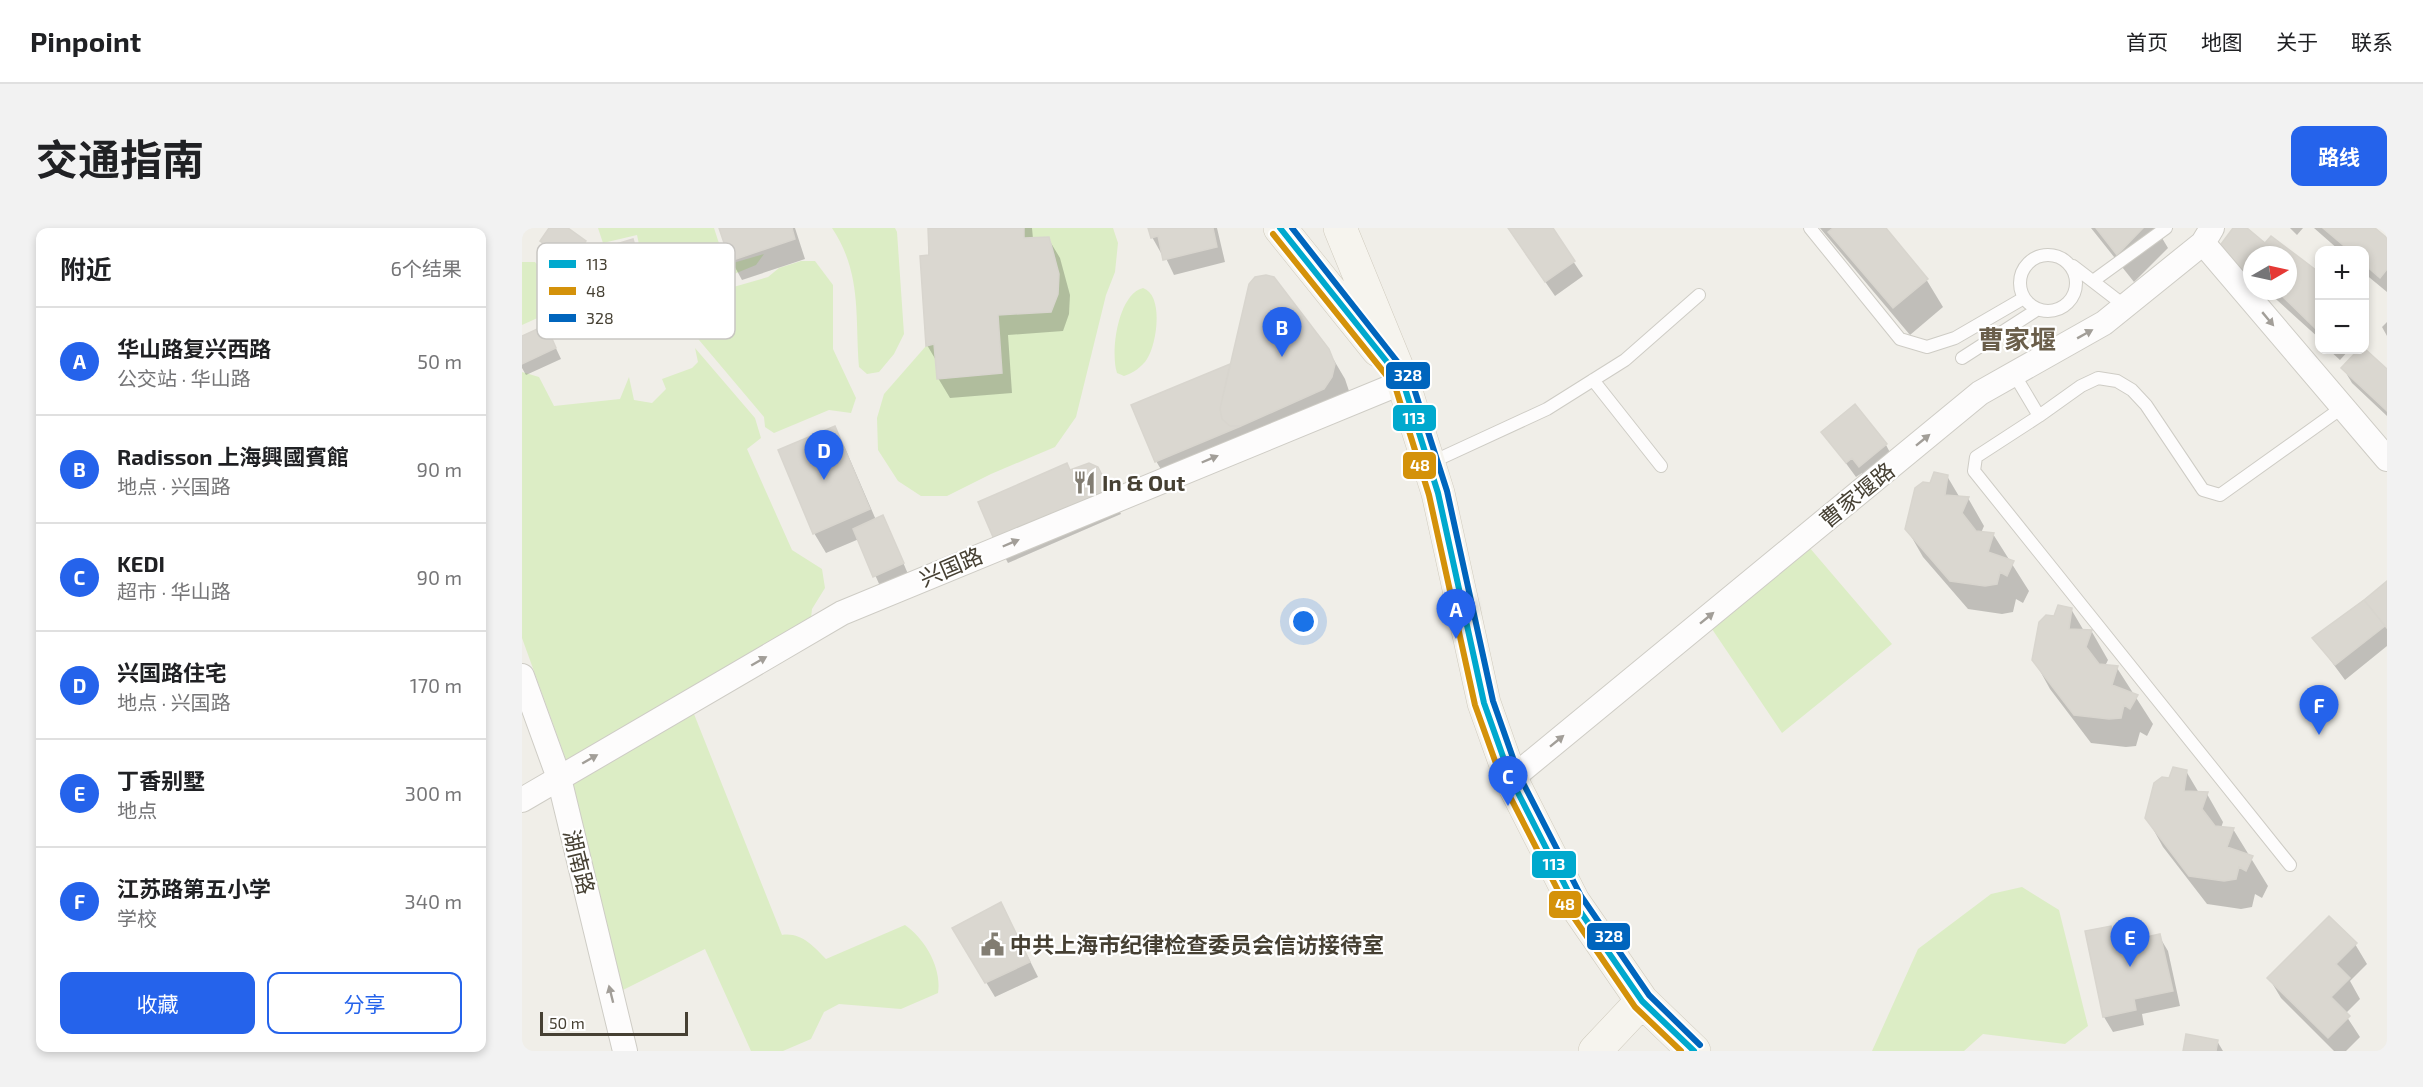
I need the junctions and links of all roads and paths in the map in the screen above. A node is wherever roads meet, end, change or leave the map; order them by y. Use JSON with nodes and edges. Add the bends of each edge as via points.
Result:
{"nodes":[{"id":1,"x":1280,"y":228,"type":"edge"},
{"id":2,"x":1340,"y":228,"type":"edge"},
{"id":3,"x":1810,"y":228,"type":"edge"},
{"id":4,"x":2166,"y":228,"type":"edge"},
{"id":5,"x":2208,"y":235,"type":"edge"},
{"id":6,"x":2069,"y":263,"type":"junction"},
{"id":7,"x":2093,"y":282,"type":"junction"},
{"id":8,"x":1699,"y":295,"type":"dead end"},
{"id":9,"x":2024,"y":298,"type":"junction"},
{"id":10,"x":2125,"y":306,"type":"junction"},
{"id":11,"x":2038,"y":309,"type":"junction"},
{"id":12,"x":1962,"y":358,"type":"dead end"},
{"id":13,"x":2014,"y":374,"type":"junction"},
{"id":14,"x":1593,"y":380,"type":"junction"},
{"id":15,"x":1403,"y":382,"type":"junction"},
{"id":16,"x":2343,"y":407,"type":"junction"},
{"id":17,"x":2038,"y":416,"type":"junction"},
{"id":18,"x":2387,"y":459,"type":"edge"},
{"id":19,"x":1429,"y":463,"type":"junction"},
{"id":20,"x":1661,"y":465,"type":"dead end"},
{"id":21,"x":522,"y":676,"type":"edge"},
{"id":22,"x":559,"y":778,"type":"junction"},
{"id":23,"x":1511,"y":779,"type":"junction"},
{"id":24,"x":522,"y":800,"type":"edge"},
{"id":25,"x":2290,"y":865,"type":"dead end"},
{"id":26,"x":1642,"y":1001,"type":"junction"},
{"id":27,"x":625,"y":1051,"type":"edge"},
{"id":28,"x":1594,"y":1051,"type":"edge"},
{"id":29,"x":1694,"y":1051,"type":"edge"}],
"edges":[{"from":1,"to":15,"type":"main road"},
{"from":2,"to":15,"type":"main road"},
{"from":3,"to":9,"type":"lane","via":[[1900,339],[1927,347],[1937,344],[1955,338]]},
{"from":4,"to":7,"type":"lane"},
{"from":5,"to":10,"type":"street","name":"曹家堰路"},
{"from":5,"to":16,"type":"street","one_way":true},
{"from":6,"to":7,"type":"lane"},
{"from":6,"to":9,"type":"lane","via":[[2053,254],[2035,257],[2027,263],[2020,280]]},
{"from":6,"to":11,"type":"lane","via":[[2077,281],[2072,299],[2056,310]]},
{"from":7,"to":10,"type":"lane"},
{"from":8,"to":14,"type":"lane","via":[[1625,360]]},
{"from":9,"to":11,"type":"lane"},
{"from":13,"to":10,"type":"street","name":"曹家堰路","one_way":true,"via":[[2104,323]]},
{"from":11,"to":12,"type":"lane"},
{"from":13,"to":17,"type":"lane"},
{"from":23,"to":13,"type":"street","name":"曹家堰路","one_way":true,"via":[[1980,393]]},
{"from":14,"to":19,"type":"lane","via":[[1547,409]]},
{"from":14,"to":20,"type":"lane"},
{"from":15,"to":19,"type":"main road"},
{"from":22,"to":15,"type":"street","name":"兴国路","one_way":true,"via":[[842,613]]},
{"from":16,"to":17,"type":"lane","via":[[2220,495],[2203,490],[2146,405],[2117,381],[2098,378]]},
{"from":16,"to":18,"type":"street"},
{"from":17,"to":25,"type":"lane","via":[[1976,456],[1974,471]]},
{"from":19,"to":23,"type":"main road","via":[[1484,703]]},
{"from":21,"to":22,"type":"street","name":"湖南路"},
{"from":22,"to":24,"type":"street","name":"兴国路"},
{"from":27,"to":22,"type":"street","name":"湖南路","one_way":true},
{"from":23,"to":26,"type":"main road","via":[[1574,902]]},
{"from":26,"to":28,"type":"main road"},
{"from":26,"to":29,"type":"main road"}]}
